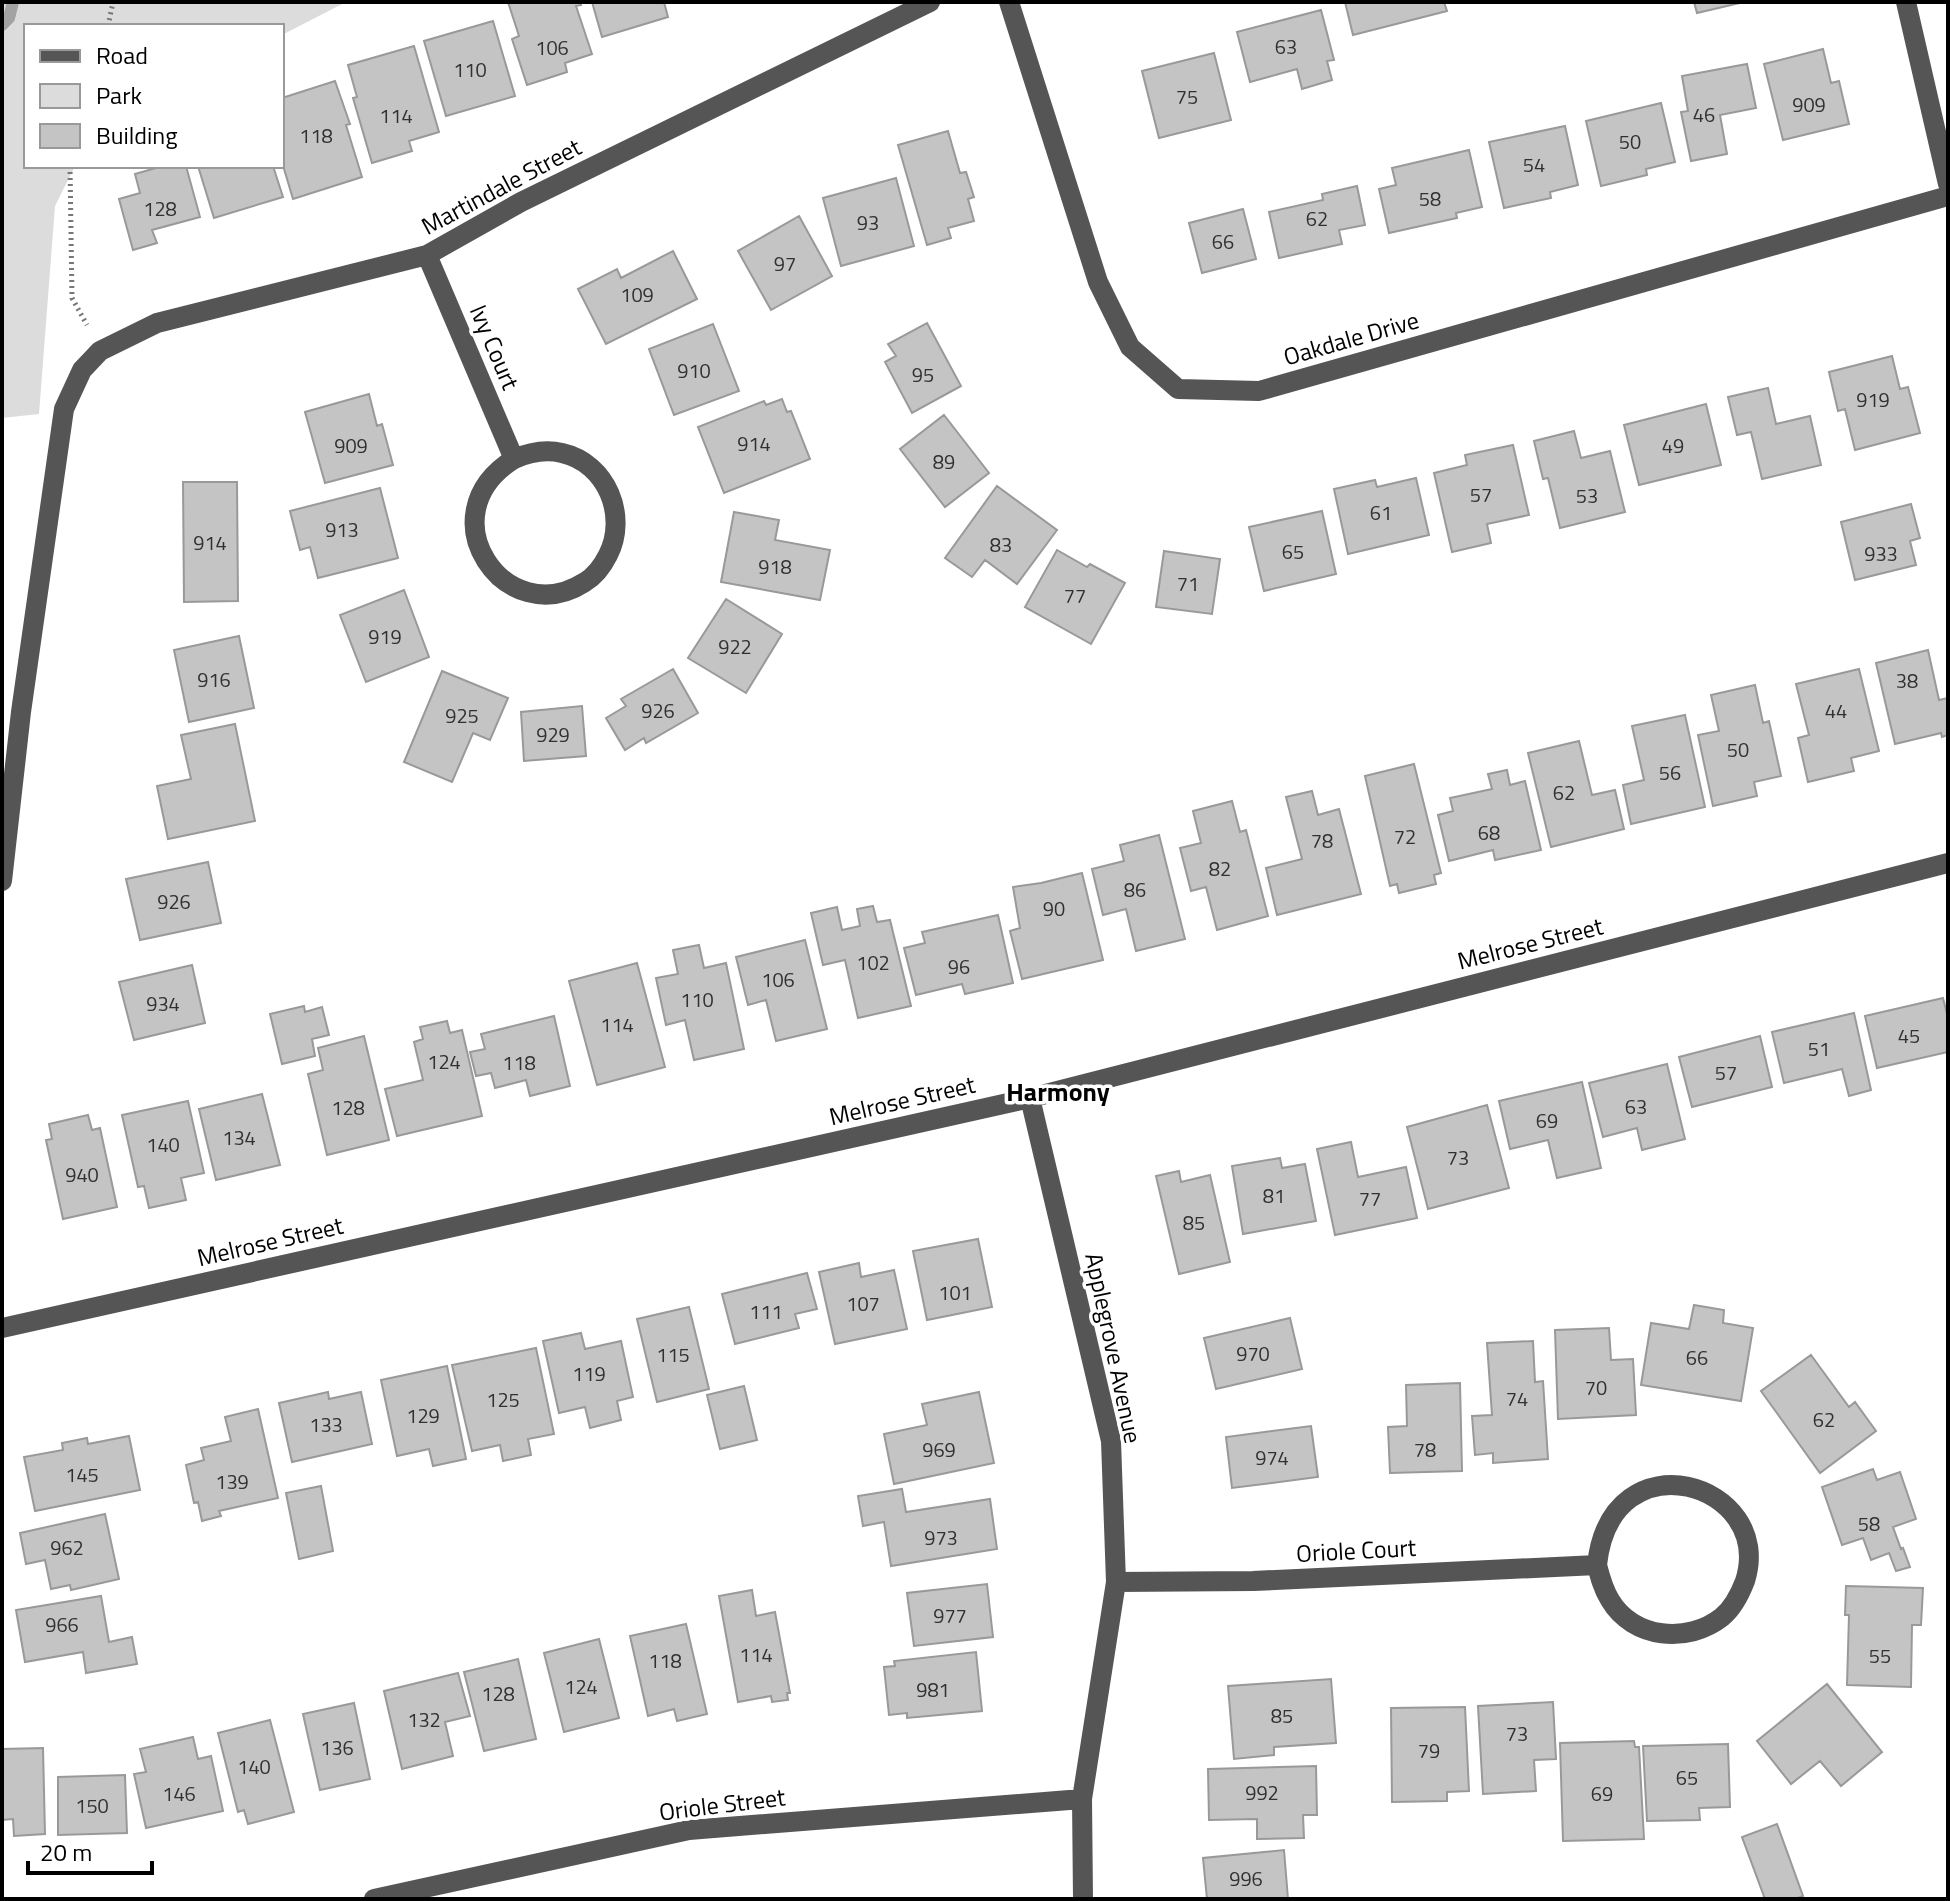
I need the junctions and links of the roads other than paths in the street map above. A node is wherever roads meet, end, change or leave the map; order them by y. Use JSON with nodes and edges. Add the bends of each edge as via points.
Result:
{"nodes":[{"id":1,"x":930,"y":2,"type":"edge"},
{"id":2,"x":1009,"y":2,"type":"edge"},
{"id":3,"x":1906,"y":2,"type":"edge"},
{"id":4,"x":1948,"y":184,"type":"edge"},
{"id":5,"x":1948,"y":196,"type":"edge"},
{"id":6,"x":427,"y":255,"type":"junction"},
{"id":7,"x":514,"y":459,"type":"junction"},
{"id":8,"x":11,"y":714,"type":"edge"},
{"id":9,"x":1948,"y":863,"type":"edge"},
{"id":10,"x":2,"y":881,"type":"edge"},
{"id":11,"x":1030,"y":1098,"type":"junction"},
{"id":12,"x":2,"y":1328,"type":"edge"},
{"id":13,"x":1597,"y":1565,"type":"junction"},
{"id":14,"x":1116,"y":1582,"type":"junction"},
{"id":15,"x":1082,"y":1799,"type":"junction"},
{"id":16,"x":374,"y":1899,"type":"edge"},
{"id":17,"x":1083,"y":1899,"type":"edge"}],
"edges":[{"from":1,"to":6,"type":"street","name":"Martindale Street","via":[[521,202]]},
{"from":2,"to":5,"type":"street","name":"Oakdale Drive","via":[[1098,282],[1130,347],[1178,389],[1259,391]]},
{"from":3,"to":4,"type":"street"},
{"from":6,"to":7,"type":"street","name":"Ivy Court"},
{"from":6,"to":8,"type":"street","name":"Martindale Street","via":[[157,323],[100,351],[82,370],[64,409]]},
{"from":7,"to":7,"type":"street","via":[[485,484],[476,505],[474,529],[481,553],[515,588],[563,592],[586,582],[614,543],[617,518],[612,496],[584,462],[564,453],[541,451]]},
{"from":8,"to":10,"type":"street","name":"Martindale Street"},
{"from":9,"to":11,"type":"street","name":"Melrose Street"},
{"from":11,"to":12,"type":"street","name":"Melrose Street"},
{"from":11,"to":14,"type":"street","name":"Applegrove Avenue","via":[[1111,1441]]},
{"from":13,"to":13,"type":"street","via":[[1606,1526],[1619,1507],[1659,1485],[1683,1485],[1724,1503],[1739,1521],[1747,1543],[1748,1569],[1740,1594],[1724,1615],[1703,1629],[1678,1635],[1652,1632],[1628,1620],[1610,1602]]},
{"from":13,"to":14,"type":"street","name":"Oriole Court"},
{"from":14,"to":15,"type":"street","name":"Applegrove Avenue"},
{"from":15,"to":16,"type":"street","name":"Oriole Street","via":[[689,1830]]},
{"from":15,"to":17,"type":"street","name":"Applegrove Avenue"}]}
